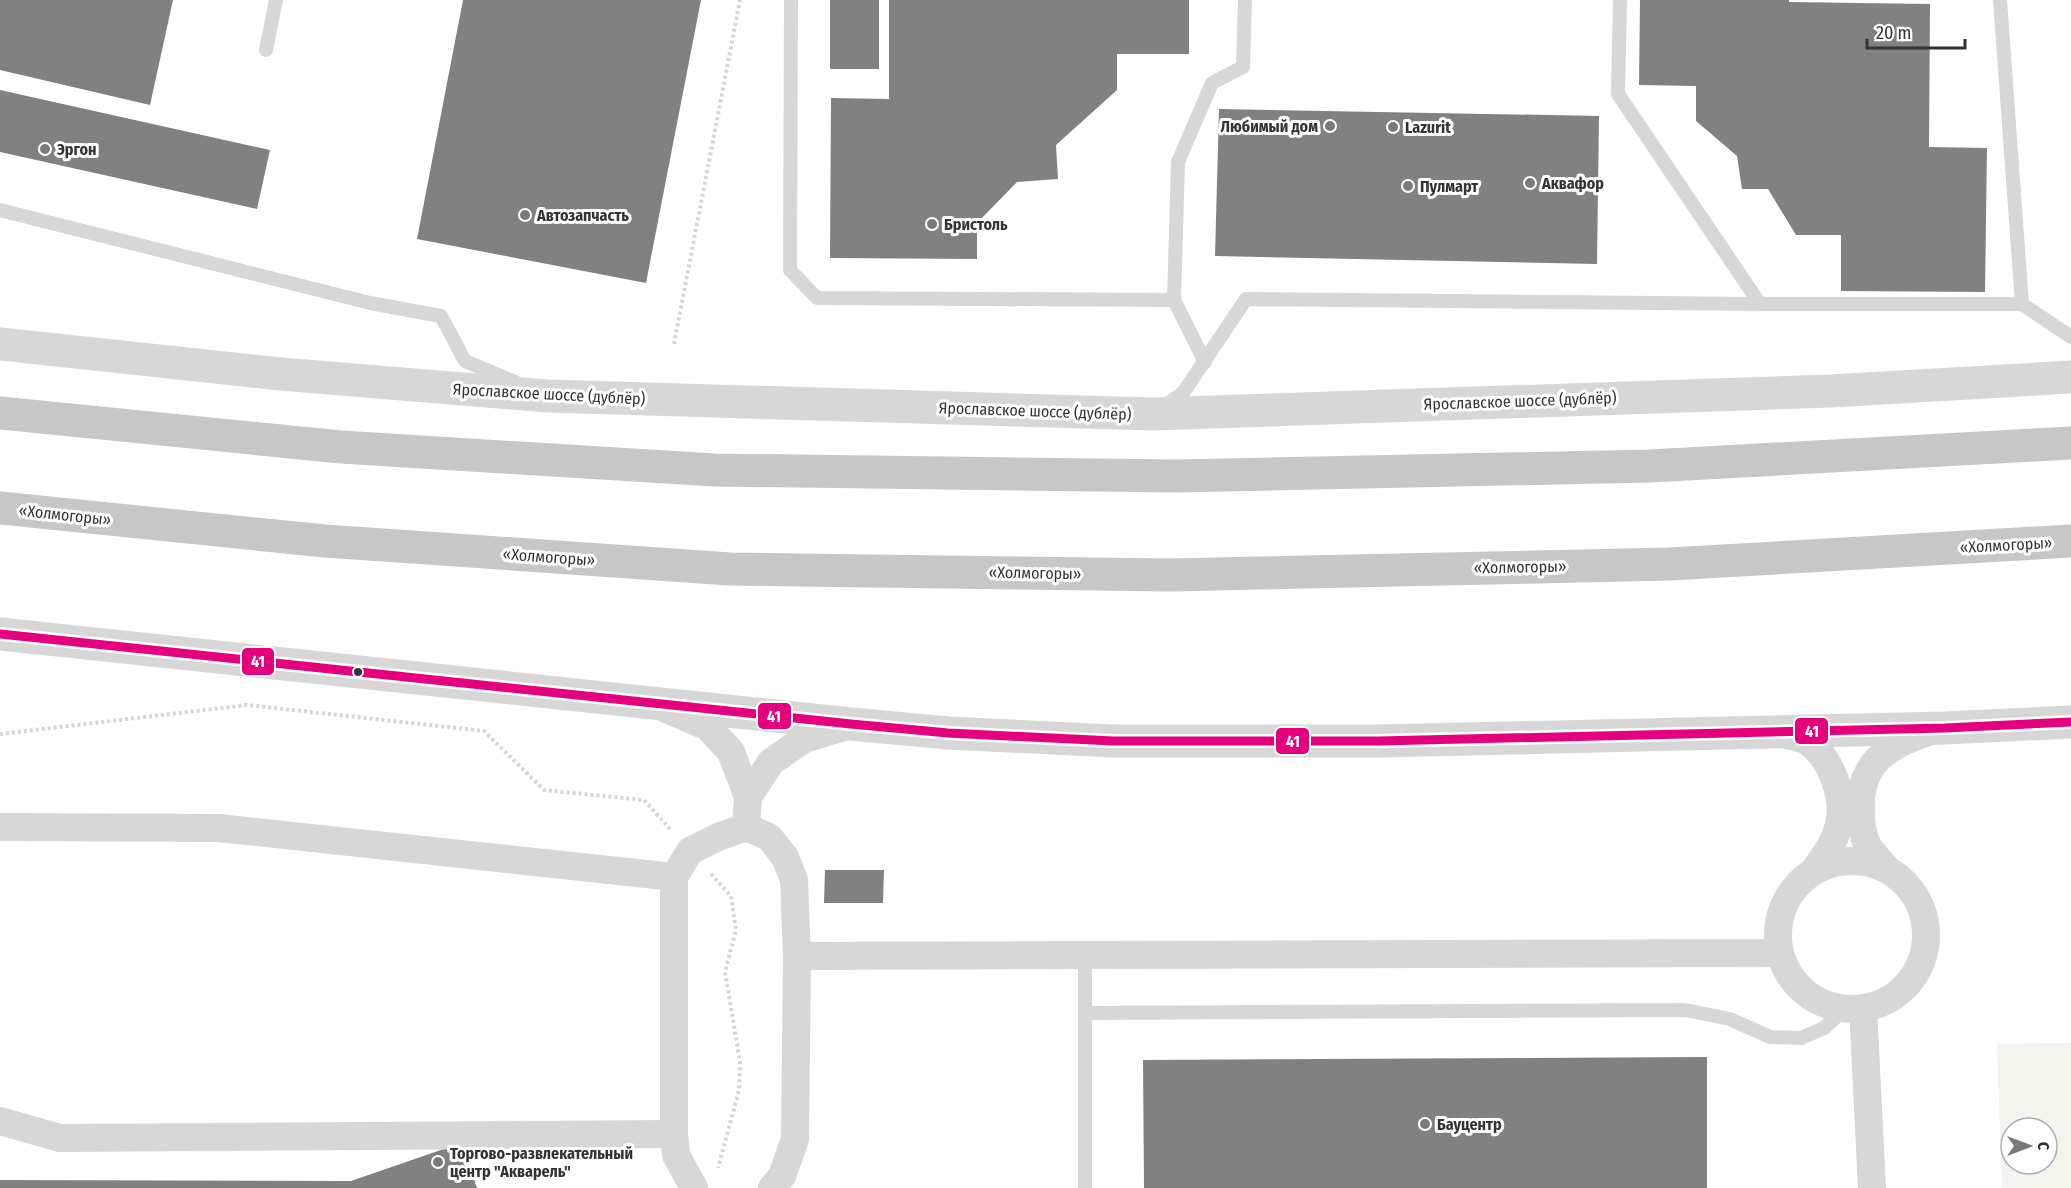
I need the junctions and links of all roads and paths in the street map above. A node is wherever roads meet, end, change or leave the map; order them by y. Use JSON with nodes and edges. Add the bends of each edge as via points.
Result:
{"nodes":[{"id":1,"x":276,"y":0,"type":"edge"},
{"id":2,"x":740,"y":0,"type":"edge"},
{"id":3,"x":791,"y":0,"type":"edge"},
{"id":4,"x":1245,"y":0,"type":"edge"},
{"id":5,"x":1620,"y":0,"type":"edge"},
{"id":6,"x":2000,"y":0,"type":"edge"},
{"id":7,"x":266,"y":50,"type":"dead end"},
{"id":8,"x":0,"y":210,"type":"edge"},
{"id":9,"x":1174,"y":300,"type":"junction"},
{"id":10,"x":1760,"y":304,"type":"junction"},
{"id":11,"x":2022,"y":304,"type":"junction"},
{"id":12,"x":2071,"y":337,"type":"edge"},
{"id":13,"x":0,"y":344,"type":"edge"},
{"id":14,"x":674,"y":344,"type":"dead end"},
{"id":15,"x":1205,"y":362,"type":"junction"},
{"id":16,"x":2071,"y":377,"type":"edge"},
{"id":17,"x":548,"y":396,"type":"junction"},
{"id":18,"x":0,"y":413,"type":"edge"},
{"id":19,"x":1152,"y":414,"type":"junction"},
{"id":20,"x":2071,"y":443,"type":"edge"},
{"id":21,"x":0,"y":508,"type":"edge"},
{"id":22,"x":2071,"y":541,"type":"edge"},
{"id":23,"x":0,"y":634,"type":"edge"},
{"id":24,"x":651,"y":702,"type":"junction"},
{"id":25,"x":2071,"y":722,"type":"edge"},
{"id":26,"x":851,"y":724,"type":"junction"},
{"id":27,"x":1945,"y":728,"type":"junction"},
{"id":28,"x":1773,"y":731,"type":"junction"},
{"id":29,"x":748,"y":797,"type":"junction"},
{"id":30,"x":746,"y":826,"type":"junction"},
{"id":31,"x":0,"y":827,"type":"edge"},
{"id":32,"x":1816,"y":868,"type":"junction"},
{"id":33,"x":1887,"y":869,"type":"junction"},
{"id":34,"x":675,"y":877,"type":"junction"},
{"id":35,"x":1780,"y":953,"type":"junction"},
{"id":36,"x":796,"y":956,"type":"junction"},
{"id":37,"x":1085,"y":956,"type":"junction"},
{"id":38,"x":1854,"y":1008,"type":"junction"},
{"id":39,"x":1085,"y":1013,"type":"junction"},
{"id":40,"x":0,"y":1120,"type":"edge"},
{"id":41,"x":675,"y":1134,"type":"junction"},
{"id":42,"x":694,"y":1188,"type":"edge"},
{"id":43,"x":772,"y":1188,"type":"edge"},
{"id":44,"x":1085,"y":1188,"type":"edge"},
{"id":45,"x":1872,"y":1188,"type":"edge"}],
"edges":[{"from":1,"to":7,"type":"lane"},
{"from":2,"to":14,"type":"path"},
{"from":3,"to":9,"type":"lane","via":[[789,270],[817,298]]},
{"from":4,"to":9,"type":"lane","via":[[1242,67],[1212,83],[1179,162]]},
{"from":5,"to":10,"type":"lane","via":[[1618,94]]},
{"from":6,"to":11,"type":"lane"},
{"from":8,"to":17,"type":"lane","via":[[370,303],[441,316],[465,361]]},
{"from":9,"to":15,"type":"lane"},
{"from":10,"to":11,"type":"lane"},
{"from":10,"to":15,"type":"lane","via":[[1246,299]]},
{"from":11,"to":12,"type":"lane"},
{"from":13,"to":17,"type":"street","name":"Ярославское шоссе (дублёр)","via":[[281,374]]},
{"from":15,"to":19,"type":"lane","via":[[1183,393]]},
{"from":16,"to":19,"type":"street","name":"Ярославское шоссе (дублёр)","via":[[1831,391]]},
{"from":17,"to":19,"type":"street","name":"Ярославское шоссе (дублёр)"},
{"from":18,"to":20,"type":"highway","via":[[341,447],[714,470],[1176,476],[1650,466]]},
{"from":21,"to":22,"type":"highway","name":"«Холмогоры»","via":[[325,541],[730,569],[1195,574],[1670,564]]},
{"from":23,"to":24,"type":"street"},
{"from":24,"to":26,"type":"street"},
{"from":24,"to":29,"type":"street","via":[[708,727],[731,752]]},
{"from":25,"to":27,"type":"street"},
{"from":26,"to":28,"type":"street","via":[[1113,741],[1379,741]]},
{"from":26,"to":29,"type":"street","via":[[804,739],[771,762]]},
{"from":27,"to":28,"type":"street"},
{"from":27,"to":33,"type":"street","via":[[1887,749],[1862,786],[1862,825],[1868,846]]},
{"from":28,"to":32,"type":"street","via":[[1805,740],[1821,752],[1833,771],[1839,825]]},
{"from":29,"to":30,"type":"street"},
{"from":30,"to":34,"type":"street","via":[[690,851]]},
{"from":30,"to":36,"type":"street","via":[[769,837],[785,857],[794,880]]},
{"from":31,"to":34,"type":"street","via":[[219,828]]},
{"from":32,"to":33,"type":"street","via":[[1851,860]]},
{"from":32,"to":35,"type":"street","via":[[1793,890],[1785,904],[1778,936]]},
{"from":33,"to":38,"type":"street","via":[[1914,893],[1926,928],[1926,947],[1920,965],[1897,994],[1881,1003]]},
{"from":34,"to":41,"type":"street"},
{"from":35,"to":37,"type":"street"},
{"from":35,"to":38,"type":"street","via":[[1797,984],[1810,996],[1827,1005]]},
{"from":36,"to":37,"type":"street"},
{"from":36,"to":43,"type":"street","via":[[795,1139],[782,1176]]},
{"from":37,"to":39,"type":"lane"},
{"from":38,"to":39,"type":"lane","via":[[1801,1038],[1770,1037],[1730,1019],[1685,1010]]},
{"from":38,"to":45,"type":"street"},
{"from":39,"to":44,"type":"lane"},
{"from":40,"to":41,"type":"street","via":[[60,1138]]},
{"from":41,"to":42,"type":"street","via":[[676,1155]]}]}
